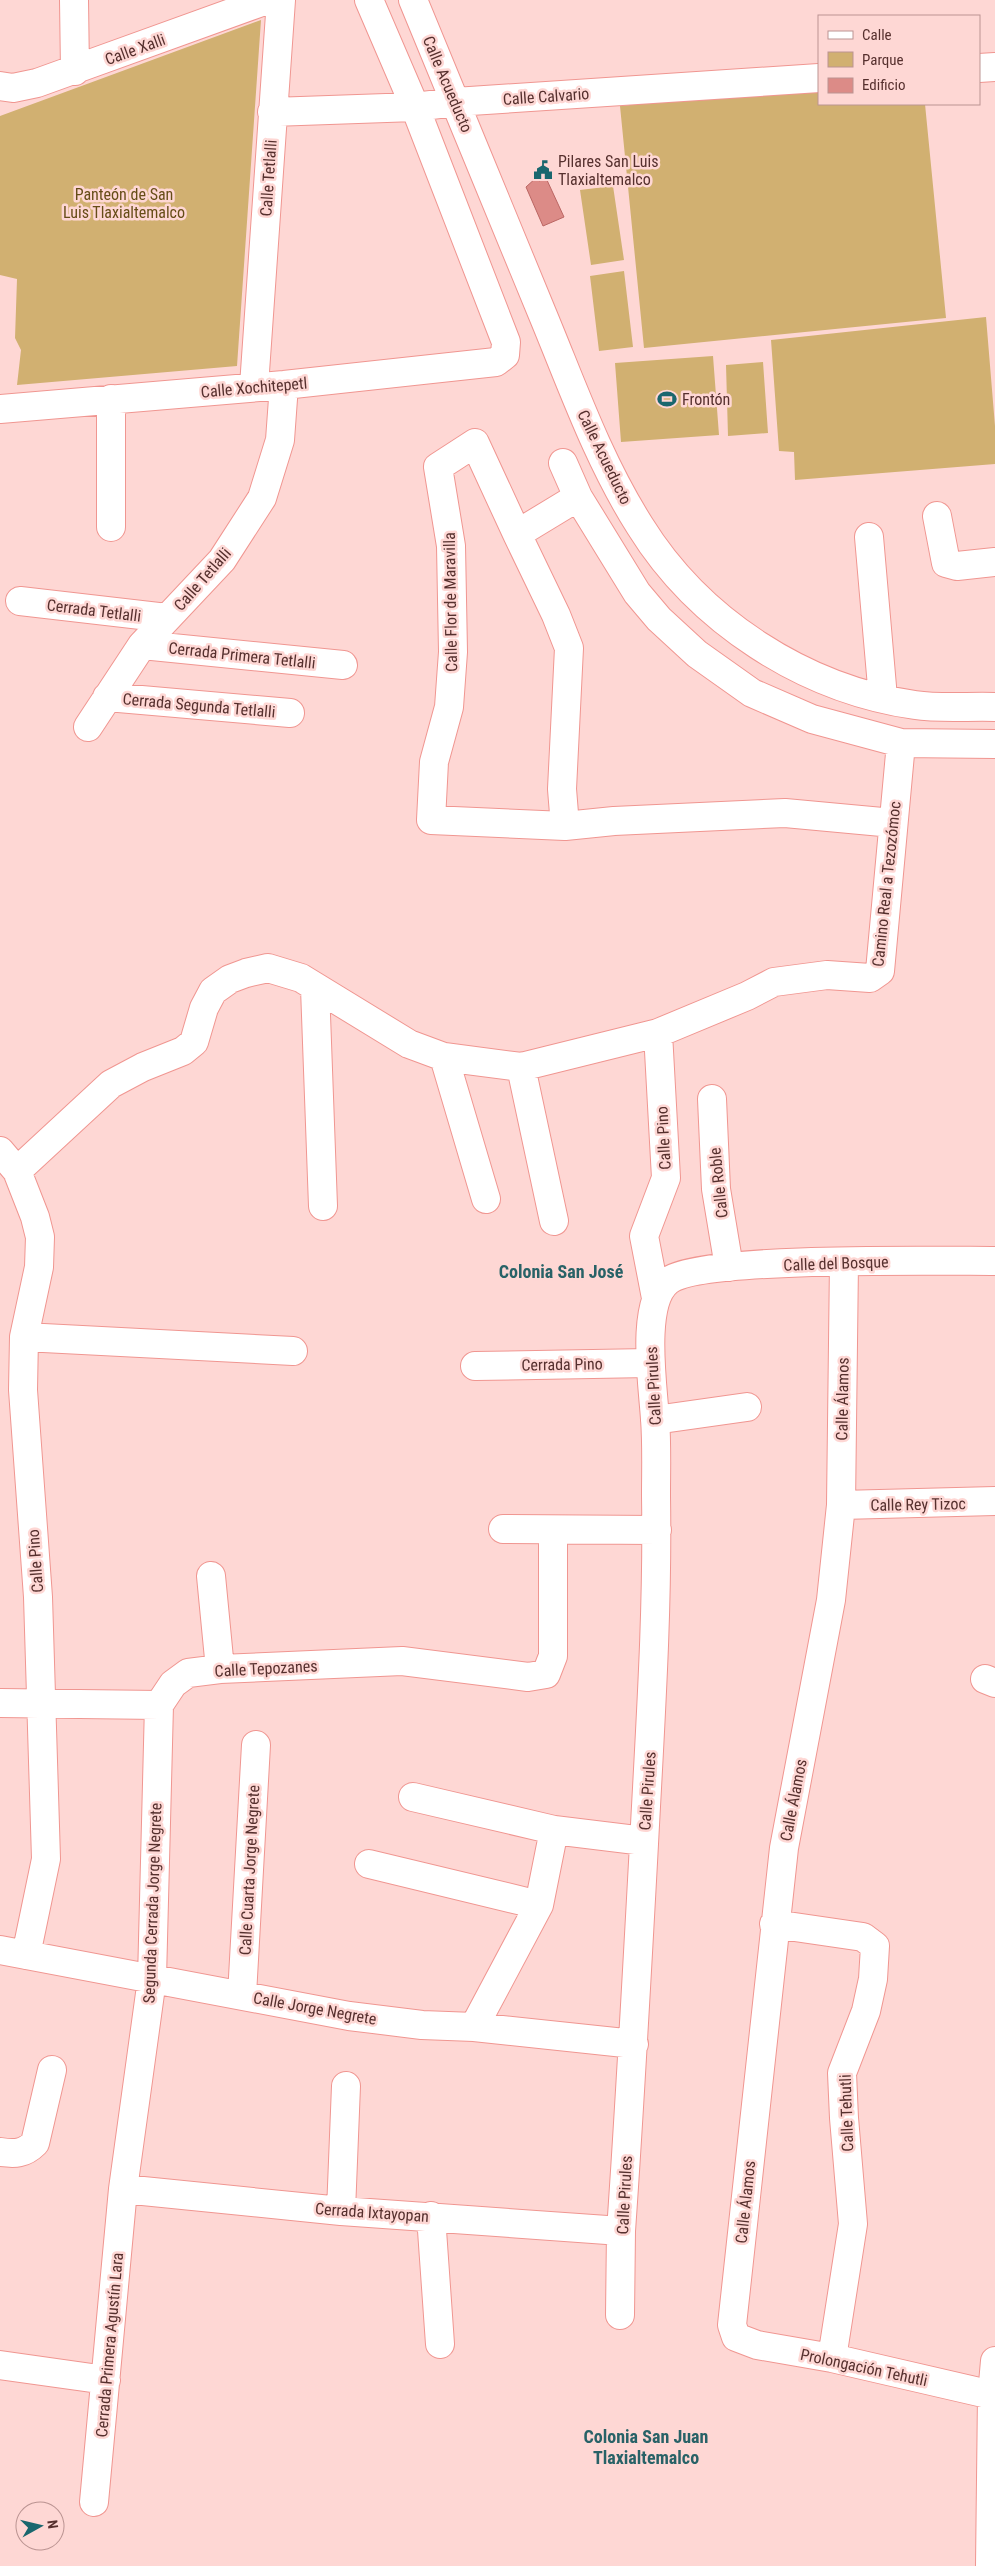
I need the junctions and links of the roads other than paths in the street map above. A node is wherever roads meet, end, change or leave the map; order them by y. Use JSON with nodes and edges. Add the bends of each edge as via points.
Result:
{"nodes":[{"id":1,"x":74,"y":0,"type":"edge"},
{"id":2,"x":268,"y":0,"type":"edge"},
{"id":3,"x":281,"y":0,"type":"edge"},
{"id":4,"x":369,"y":0,"type":"edge"},
{"id":5,"x":413,"y":0,"type":"edge"},
{"id":6,"x":995,"y":67,"type":"edge"},
{"id":7,"x":980,"y":68,"type":"edge"},
{"id":8,"x":75,"y":71,"type":"junction"},
{"id":9,"x":818,"y":78,"type":"edge"},
{"id":10,"x":0,"y":86,"type":"edge"},
{"id":11,"x":455,"y":102,"type":"junction"},
{"id":12,"x":415,"y":107,"type":"junction"},
{"id":13,"x":272,"y":112,"type":"junction"},
{"id":14,"x":284,"y":385,"type":"junction"},
{"id":15,"x":254,"y":386,"type":"junction"},
{"id":16,"x":111,"y":399,"type":"junction"},
{"id":17,"x":0,"y":409,"type":"edge"},
{"id":18,"x":598,"y":447,"type":"junction"},
{"id":19,"x":563,"y":463,"type":"dead end"},
{"id":20,"x":578,"y":497,"type":"junction"},
{"id":21,"x":937,"y":516,"type":"dead end"},
{"id":22,"x":111,"y":527,"type":"dead end"},
{"id":23,"x":517,"y":534,"type":"junction"},
{"id":24,"x":869,"y":538,"type":"dead end"},
{"id":25,"x":995,"y":562,"type":"edge"},
{"id":26,"x":20,"y":601,"type":"dead end"},
{"id":27,"x":167,"y":618,"type":"junction"},
{"id":28,"x":142,"y":645,"type":"junction"},
{"id":29,"x":343,"y":666,"type":"dead end"},
{"id":30,"x":107,"y":697,"type":"junction"},
{"id":31,"x":883,"y":698,"type":"junction"},
{"id":32,"x":995,"y":707,"type":"edge"},
{"id":33,"x":290,"y":713,"type":"dead end"},
{"id":34,"x":88,"y":727,"type":"dead end"},
{"id":35,"x":901,"y":743,"type":"junction"},
{"id":36,"x":995,"y":744,"type":"edge"},
{"id":37,"x":893,"y":823,"type":"junction"},
{"id":38,"x":565,"y":826,"type":"junction"},
{"id":39,"x":315,"y":988,"type":"junction"},
{"id":40,"x":658,"y":1033,"type":"junction"},
{"id":41,"x":444,"y":1057,"type":"junction"},
{"id":42,"x":521,"y":1067,"type":"junction"},
{"id":43,"x":712,"y":1099,"type":"dead end"},
{"id":44,"x":8,"y":1161,"type":"edge"},
{"id":45,"x":486,"y":1199,"type":"dead end"},
{"id":46,"x":323,"y":1206,"type":"dead end"},
{"id":47,"x":554,"y":1221,"type":"dead end"},
{"id":48,"x":995,"y":1260,"type":"edge"},
{"id":49,"x":844,"y":1262,"type":"junction"},
{"id":50,"x":729,"y":1267,"type":"junction"},
{"id":51,"x":656,"y":1298,"type":"junction"},
{"id":52,"x":24,"y":1337,"type":"junction"},
{"id":53,"x":293,"y":1352,"type":"dead end"},
{"id":54,"x":649,"y":1363,"type":"junction"},
{"id":55,"x":475,"y":1366,"type":"dead end"},
{"id":56,"x":747,"y":1407,"type":"dead end"},
{"id":57,"x":656,"y":1420,"type":"junction"},
{"id":58,"x":995,"y":1501,"type":"edge"},
{"id":59,"x":841,"y":1505,"type":"junction"},
{"id":60,"x":503,"y":1528,"type":"dead end"},
{"id":61,"x":552,"y":1530,"type":"junction"},
{"id":62,"x":657,"y":1530,"type":"junction"},
{"id":63,"x":211,"y":1576,"type":"dead end"},
{"id":64,"x":220,"y":1670,"type":"junction"},
{"id":65,"x":0,"y":1703,"type":"edge"},
{"id":66,"x":41,"y":1704,"type":"junction"},
{"id":67,"x":159,"y":1706,"type":"junction"},
{"id":68,"x":256,"y":1746,"type":"dead end"},
{"id":69,"x":413,"y":1797,"type":"dead end"},
{"id":70,"x":554,"y":1830,"type":"junction"},
{"id":71,"x":644,"y":1841,"type":"junction"},
{"id":72,"x":369,"y":1864,"type":"dead end"},
{"id":73,"x":539,"y":1905,"type":"junction"},
{"id":74,"x":774,"y":1924,"type":"junction"},
{"id":75,"x":0,"y":1950,"type":"edge"},
{"id":76,"x":26,"y":1955,"type":"junction"},
{"id":77,"x":152,"y":1979,"type":"junction"},
{"id":78,"x":242,"y":1995,"type":"junction"},
{"id":79,"x":474,"y":2027,"type":"junction"},
{"id":80,"x":634,"y":2044,"type":"junction"},
{"id":81,"x":52,"y":2070,"type":"dead end"},
{"id":82,"x":346,"y":2086,"type":"dead end"},
{"id":83,"x":0,"y":2152,"type":"edge"},
{"id":84,"x":123,"y":2189,"type":"junction"},
{"id":85,"x":341,"y":2211,"type":"junction"},
{"id":86,"x":431,"y":2216,"type":"junction"},
{"id":87,"x":621,"y":2231,"type":"junction"},
{"id":88,"x":620,"y":2315,"type":"dead end"},
{"id":89,"x":736,"y":2337,"type":"joint"},
{"id":90,"x":440,"y":2344,"type":"dead end"},
{"id":91,"x":832,"y":2358,"type":"junction"},
{"id":92,"x":995,"y":2361,"type":"edge"},
{"id":93,"x":0,"y":2365,"type":"edge"},
{"id":94,"x":106,"y":2380,"type":"junction"},
{"id":95,"x":992,"y":2395,"type":"junction"},
{"id":96,"x":94,"y":2502,"type":"dead end"},
{"id":97,"x":990,"y":2566,"type":"edge"}],
"edges":[{"from":1,"to":8,"type":"street"},
{"from":2,"to":8,"type":"street","name":"Calle Xalli"},
{"from":3,"to":13,"type":"street","name":"Calle Tetlalli"},
{"from":4,"to":12,"type":"street"},
{"from":5,"to":11,"type":"street","name":"Calle Acueducto"},
{"from":6,"to":7,"type":"street"},
{"from":8,"to":10,"type":"street","name":"Calle Xalli","via":[[37,84],[14,88]]},
{"from":9,"to":11,"type":"street","name":"Calle Calvario"},
{"from":11,"to":12,"type":"street","name":"Calle Calvario"},
{"from":11,"to":18,"type":"street","name":"Calle Acueducto"},
{"from":12,"to":13,"type":"street","name":"Calle Calvario"},
{"from":12,"to":14,"type":"street","name":"Calle Xochitepetl","via":[[506,342],[505,355],[496,362]]},
{"from":13,"to":15,"type":"street","name":"Calle Tetlalli"},
{"from":14,"to":15,"type":"street","name":"Calle Xochitepetl"},
{"from":14,"to":27,"type":"street","name":"Calle Tetlalli","via":[[280,440],[262,498],[222,560]]},
{"from":15,"to":16,"type":"street","name":"Calle Xochitepetl"},
{"from":16,"to":17,"type":"street","name":"Calle Xochitepetl"},
{"from":16,"to":22,"type":"street"},
{"from":18,"to":20,"type":"street"},
{"from":18,"to":31,"type":"street","name":"Calle Acueducto","via":[[639,525],[670,570],[722,620],[779,659],[829,681]]},
{"from":19,"to":20,"type":"street"},
{"from":20,"to":23,"type":"street"},
{"from":20,"to":35,"type":"street","via":[[638,593],[659,619],[697,654],[752,693],[812,719]]},
{"from":21,"to":25,"type":"street","via":[[946,563],[957,566]]},
{"from":23,"to":38,"type":"street","name":"Calle Flor de Maravilla","via":[[556,615],[568,648],[562,789]]},
{"from":23,"to":38,"type":"street","name":"Calle Flor de Maravilla","via":[[475,443],[438,467],[451,546],[453,652],[449,707],[434,762],[431,820]]},
{"from":24,"to":31,"type":"street"},
{"from":26,"to":27,"type":"street","name":"Cerrada Tetlalli"},
{"from":27,"to":28,"type":"street","name":"Calle Tetlalli"},
{"from":28,"to":29,"type":"street","name":"Cerrada Primera Tetlalli"},
{"from":28,"to":30,"type":"street","name":"Calle Tetlalli"},
{"from":30,"to":33,"type":"street","name":"Cerrada Segunda Tetlalli"},
{"from":30,"to":34,"type":"street","name":"Calle Tetlalli"},
{"from":31,"to":32,"type":"street","name":"Calle Acueducto","via":[[917,706]]},
{"from":35,"to":36,"type":"street"},
{"from":35,"to":37,"type":"street","name":"Camino Real a Tezozómoc"},
{"from":37,"to":38,"type":"street","via":[[785,813]]},
{"from":37,"to":40,"type":"street","name":"Camino Real a Tezozómoc","via":[[880,971],[870,978],[827,975],[774,982]]},
{"from":39,"to":41,"type":"street","name":"Camino Real a Tezozómoc","via":[[409,1044]]},
{"from":39,"to":44,"type":"street","name":"Camino Real a Tezozómoc","via":[[301,978],[268,968],[230,979],[213,991],[194,1042],[183,1051],[111,1084]]},
{"from":39,"to":46,"type":"street"},
{"from":40,"to":42,"type":"street","name":"Camino Real a Tezozómoc"},
{"from":40,"to":51,"type":"street","name":"Calle Pino","via":[[666,1178],[644,1236]]},
{"from":41,"to":42,"type":"street","name":"Camino Real a Tezozómoc"},
{"from":41,"to":45,"type":"street"},
{"from":42,"to":47,"type":"street"},
{"from":43,"to":50,"type":"street","name":"Calle Roble","via":[[716,1189]]},
{"from":44,"to":52,"type":"street","name":"Calle Pino","via":[[35,1217],[40,1237],[39,1267]]},
{"from":48,"to":49,"type":"street","name":"Calle del Bosque"},
{"from":49,"to":50,"type":"street","name":"Calle del Bosque"},
{"from":49,"to":59,"type":"street","name":"Calle Álamos"},
{"from":50,"to":51,"type":"street","name":"Calle del Bosque","via":[[677,1276],[665,1284]]},
{"from":51,"to":54,"type":"street","name":"Calle Pirules"},
{"from":52,"to":53,"type":"street"},
{"from":52,"to":66,"type":"street","name":"Calle Pino","via":[[23,1390],[38,1597]]},
{"from":54,"to":55,"type":"street","name":"Cerrada Pino"},
{"from":54,"to":57,"type":"street","name":"Calle Pirules"},
{"from":56,"to":57,"type":"street"},
{"from":57,"to":62,"type":"street","name":"Calle Pirules"},
{"from":58,"to":59,"type":"street","name":"Calle Rey Tizoc"},
{"from":59,"to":74,"type":"street","name":"Calle Álamos","via":[[831,1600],[784,1848]]},
{"from":60,"to":61,"type":"street"},
{"from":61,"to":62,"type":"street"},
{"from":61,"to":64,"type":"street","name":"Calle Tepozanes","via":[[553,1656],[546,1674],[528,1677],[402,1661]]},
{"from":62,"to":71,"type":"street","name":"Calle Pirules","via":[[653,1691]]},
{"from":63,"to":64,"type":"street"},
{"from":64,"to":67,"type":"street","name":"Calle Tepozanes","via":[[188,1673],[173,1684]]},
{"from":65,"to":66,"type":"street"},
{"from":66,"to":67,"type":"street"},
{"from":66,"to":76,"type":"street","name":"Calle Pino","via":[[46,1858]]},
{"from":67,"to":77,"type":"street","name":"Segunda Cerrada Jorge Negrete"},
{"from":68,"to":78,"type":"street","name":"Calle Cuarta Jorge Negrete"},
{"from":69,"to":70,"type":"street"},
{"from":70,"to":71,"type":"street"},
{"from":70,"to":73,"type":"street"},
{"from":71,"to":80,"type":"street","name":"Calle Pirules"},
{"from":72,"to":73,"type":"street"},
{"from":73,"to":79,"type":"street"},
{"from":74,"to":89,"type":"street","name":"Calle Álamos","via":[[732,2325]]},
{"from":74,"to":91,"type":"street","name":"Calle Tehutli","via":[[863,1937],[875,1946],[873,1979],[866,2011],[842,2073],[853,2224]]},
{"from":75,"to":76,"type":"street","name":"Calle Jorge Negrete"},
{"from":76,"to":77,"type":"street","name":"Calle Jorge Negrete"},
{"from":77,"to":78,"type":"street","name":"Calle Jorge Negrete"},
{"from":77,"to":84,"type":"street","name":"Segunda Cerrada Jorge Negrete"},
{"from":78,"to":79,"type":"street","name":"Calle Jorge Negrete","via":[[350,2016],[422,2025]]},
{"from":79,"to":80,"type":"street","name":"Calle Jorge Negrete"},
{"from":80,"to":87,"type":"street","name":"Calle Pirules"},
{"from":81,"to":83,"type":"street","via":[[35,2143],[18,2154]]},
{"from":82,"to":85,"type":"street"},
{"from":84,"to":85,"type":"street","name":"Cerrada Ixtayopan"},
{"from":84,"to":94,"type":"street","name":"Cerrada Primera Agustín Lara"},
{"from":85,"to":86,"type":"street","name":"Cerrada Ixtayopan"},
{"from":86,"to":87,"type":"street","name":"Cerrada Ixtayopan"},
{"from":86,"to":90,"type":"street"},
{"from":87,"to":88,"type":"street","name":"Calle Pirules"},
{"from":89,"to":91,"type":"street","name":"Prolongación Tehutli","via":[[757,2345]]},
{"from":91,"to":95,"type":"street","name":"Prolongación Tehutli"},
{"from":92,"to":95,"type":"street"},
{"from":93,"to":94,"type":"street"},
{"from":94,"to":96,"type":"street","name":"Cerrada Primera Agustín Lara"},
{"from":95,"to":97,"type":"street"}]}
